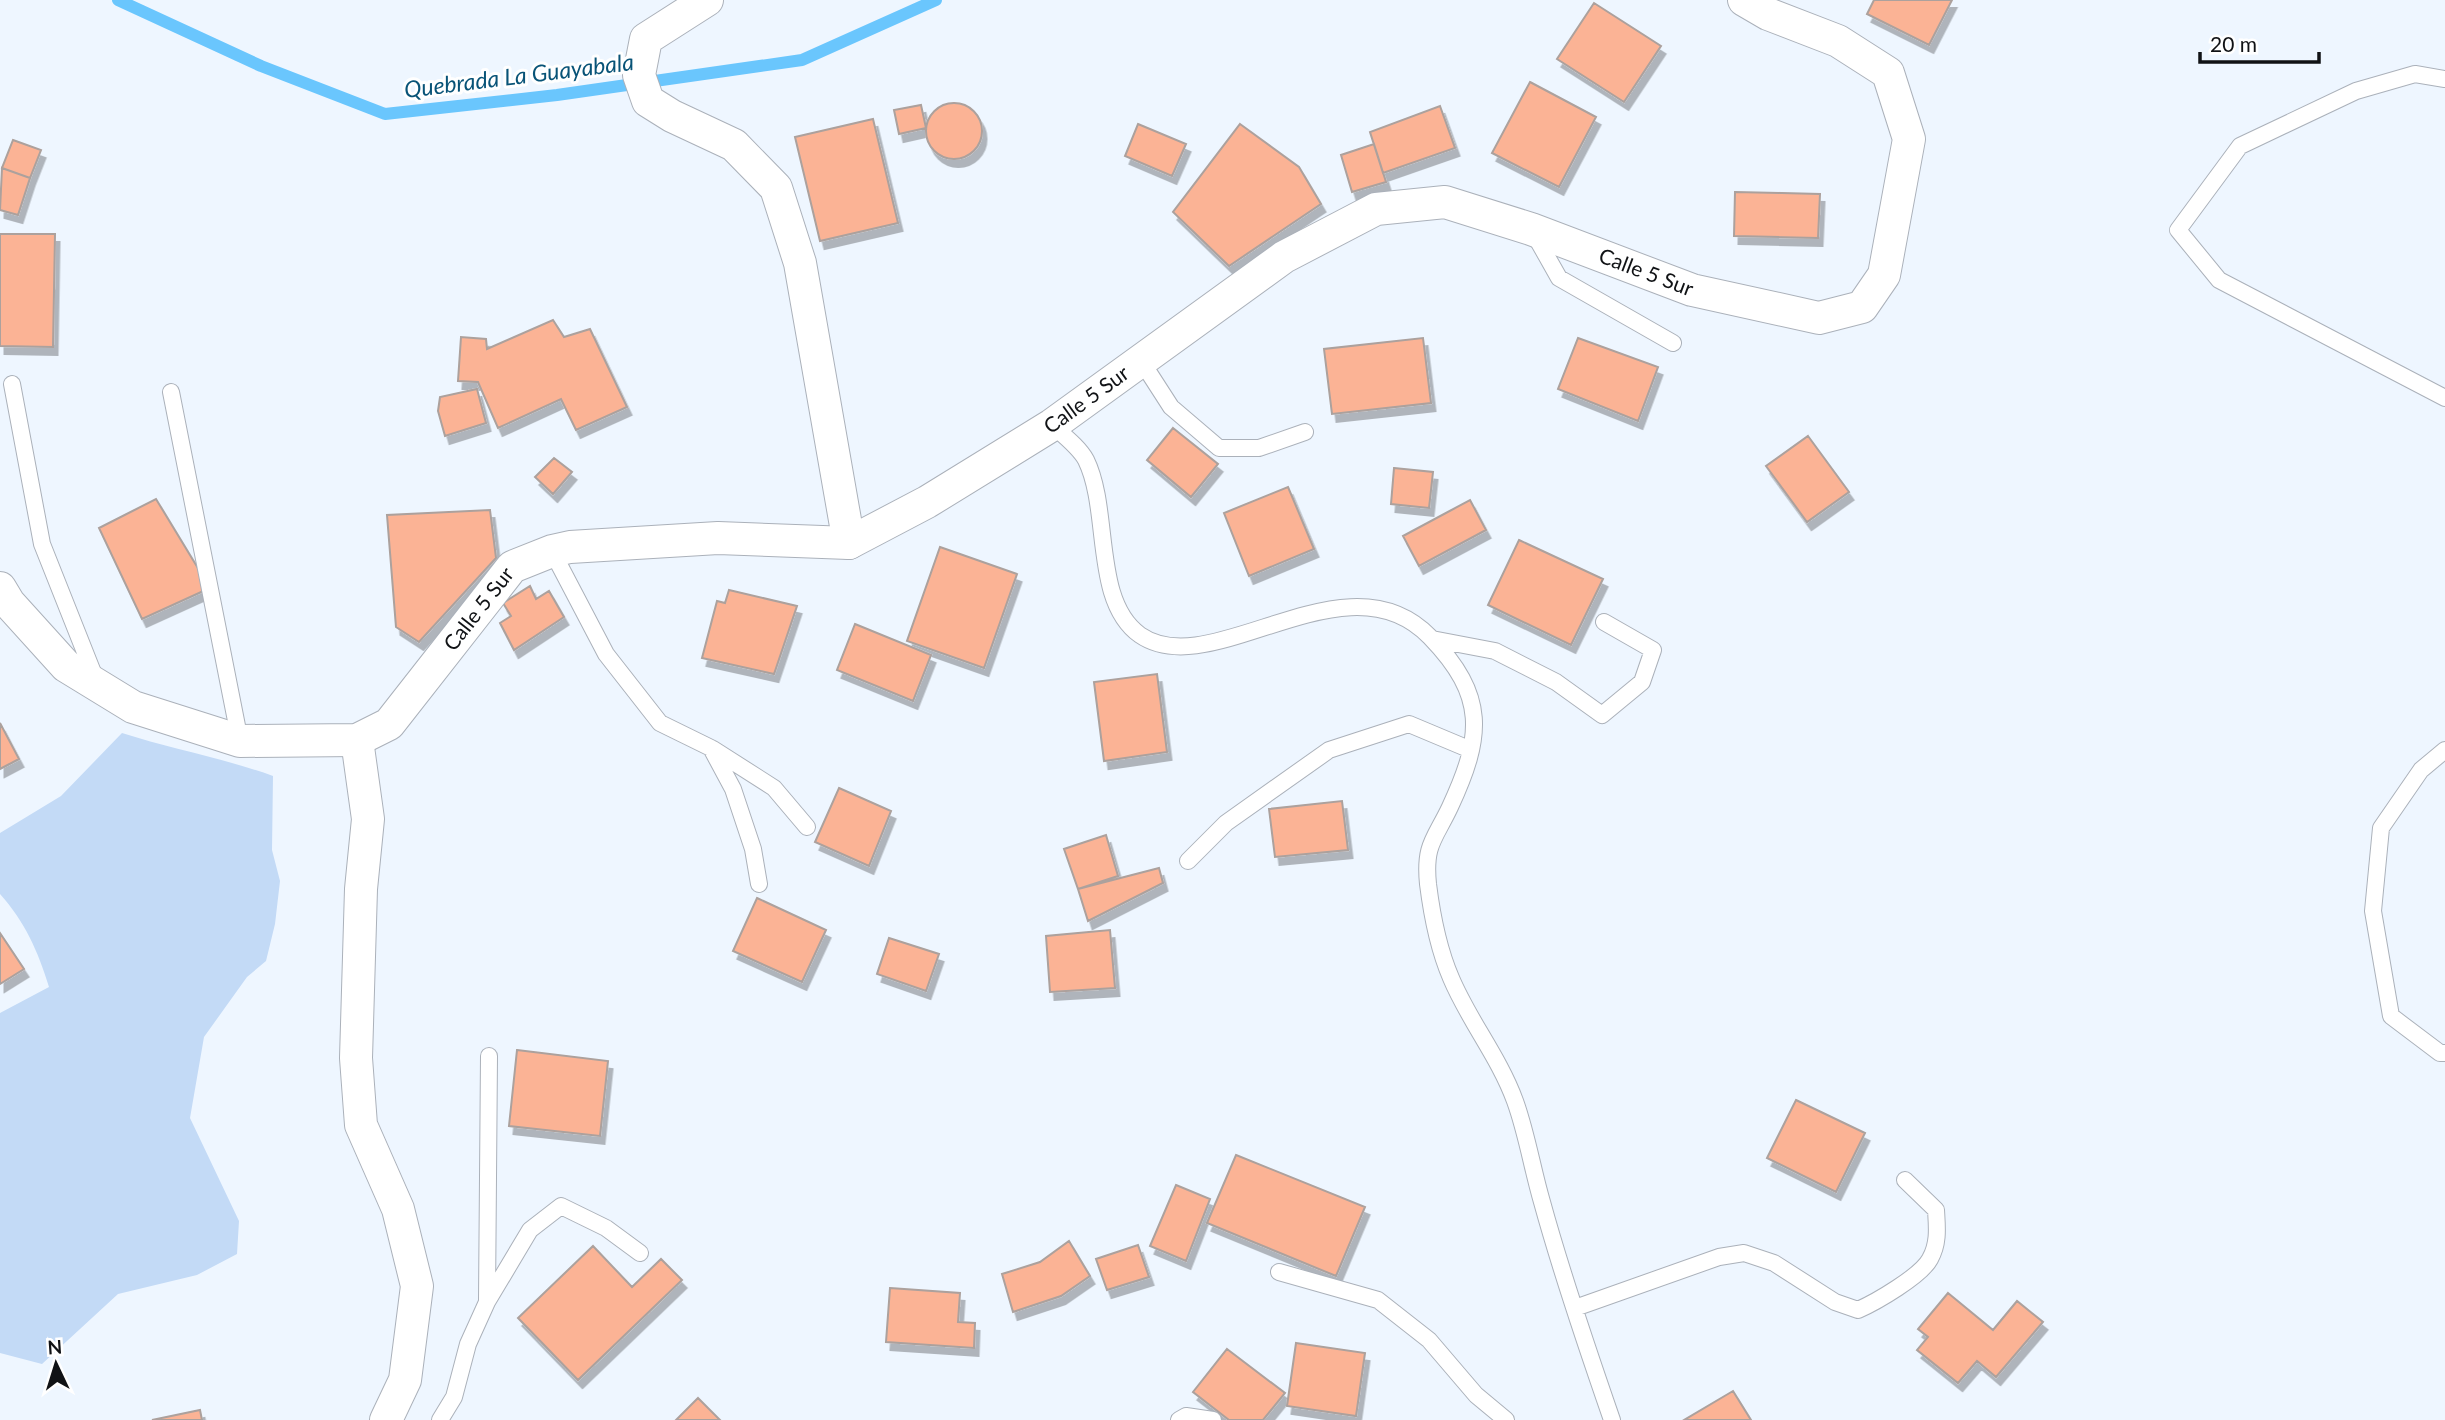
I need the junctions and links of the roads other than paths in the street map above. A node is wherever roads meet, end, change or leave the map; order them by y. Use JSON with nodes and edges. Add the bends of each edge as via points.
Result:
{"nodes":[{"id":1,"x":707,"y":0,"type":"edge"},
{"id":2,"x":1744,"y":0,"type":"edge"},
{"id":3,"x":2445,"y":79,"type":"edge"},
{"id":4,"x":1531,"y":229,"type":"junction"},
{"id":5,"x":1673,"y":343,"type":"dead end"},
{"id":6,"x":1142,"y":362,"type":"junction"},
{"id":7,"x":12,"y":384,"type":"dead end"},
{"id":8,"x":172,"y":393,"type":"dead end"},
{"id":9,"x":2445,"y":398,"type":"edge"},
{"id":10,"x":1052,"y":425,"type":"junction"},
{"id":11,"x":1304,"y":432,"type":"dead end"},
{"id":12,"x":849,"y":543,"type":"junction"},
{"id":13,"x":552,"y":551,"type":"junction"},
{"id":14,"x":0,"y":588,"type":"edge"},
{"id":15,"x":1604,"y":622,"type":"dead end"},
{"id":16,"x":1432,"y":639,"type":"junction"},
{"id":17,"x":98,"y":685,"type":"junction"},
{"id":18,"x":357,"y":740,"type":"junction"},
{"id":19,"x":240,"y":741,"type":"junction"},
{"id":20,"x":711,"y":748,"type":"junction"},
{"id":21,"x":1471,"y":750,"type":"junction"},
{"id":22,"x":2445,"y":750,"type":"edge"},
{"id":23,"x":807,"y":827,"type":"dead end"},
{"id":24,"x":1188,"y":861,"type":"dead end"},
{"id":25,"x":759,"y":884,"type":"dead end"},
{"id":26,"x":2445,"y":1053,"type":"edge"},
{"id":27,"x":489,"y":1056,"type":"dead end"},
{"id":28,"x":1905,"y":1180,"type":"dead end"},
{"id":29,"x":640,"y":1253,"type":"dead end"},
{"id":30,"x":1279,"y":1272,"type":"dead end"},
{"id":31,"x":486,"y":1302,"type":"junction"},
{"id":32,"x":1575,"y":1308,"type":"junction"},
{"id":33,"x":386,"y":1420,"type":"edge"},
{"id":34,"x":440,"y":1420,"type":"edge"},
{"id":35,"x":1179,"y":1420,"type":"edge"},
{"id":36,"x":1213,"y":1420,"type":"edge"},
{"id":37,"x":1506,"y":1420,"type":"edge"},
{"id":38,"x":1612,"y":1420,"type":"edge"}],
"edges":[{"from":1,"to":12,"type":"street","via":[[646,39],[643,88],[672,116],[734,145],[776,188],[800,264]]},
{"from":2,"to":4,"type":"street","name":"Calle 5 Sur","via":[[1838,41],[1888,73],[1909,139],[1884,275],[1862,307],[1819,318],[1692,290]]},
{"from":3,"to":9,"type":"lane","via":[[2415,74],[2356,91],[2240,146],[2178,230],[2219,280]]},
{"from":4,"to":5,"type":"lane","via":[[1559,278]]},
{"from":4,"to":6,"type":"street","name":"Calle 5 Sur","via":[[1445,202],[1376,209],[1284,257]]},
{"from":6,"to":10,"type":"street","name":"Calle 5 Sur"},
{"from":6,"to":11,"type":"lane","via":[[1171,407],[1219,448],[1259,448]]},
{"from":7,"to":17,"type":"lane","via":[[42,544]]},
{"from":8,"to":19,"type":"lane"},
{"from":10,"to":12,"type":"street","name":"Calle 5 Sur","via":[[927,502]]},
{"from":10,"to":16,"type":"lane","via":[[1085,458],[1099,505],[1117,609],[1140,635],[1182,646],[1353,606],[1403,616]]},
{"from":12,"to":13,"type":"street","name":"Calle 5 Sur","via":[[718,538]]},
{"from":13,"to":18,"type":"street","name":"Calle 5 Sur","via":[[512,567],[389,724]]},
{"from":13,"to":20,"type":"lane","via":[[606,654],[660,723]]},
{"from":14,"to":17,"type":"street","name":"Calle 5 Sur","via":[[66,666]]},
{"from":15,"to":16,"type":"lane","via":[[1653,650],[1642,682],[1602,715],[1556,682],[1495,651]]},
{"from":16,"to":21,"type":"lane","via":[[1469,688],[1476,727]]},
{"from":17,"to":19,"type":"street","name":"Calle 5 Sur","via":[[133,707]]},
{"from":18,"to":19,"type":"street","name":"Calle 5 Sur"},
{"from":18,"to":33,"type":"street","via":[[368,819],[356,1058],[361,1125],[398,1209],[417,1286],[405,1380]]},
{"from":20,"to":23,"type":"lane","via":[[774,788]]},
{"from":20,"to":25,"type":"lane","via":[[733,789]]},
{"from":21,"to":24,"type":"lane","via":[[1409,724],[1329,750],[1226,823]]},
{"from":21,"to":32,"type":"lane","via":[[1449,810],[1428,844],[1431,909],[1452,980],[1514,1099]]},
{"from":22,"to":26,"type":"lane","via":[[2421,769],[2381,828],[2373,911],[2390,1016]]},
{"from":27,"to":31,"type":"lane"},
{"from":28,"to":32,"type":"lane","via":[[1936,1210],[1938,1236],[1930,1261],[1881,1300],[1858,1310],[1835,1302],[1774,1264],[1744,1253],[1719,1257]]},
{"from":29,"to":31,"type":"lane","via":[[606,1228],[561,1206],[530,1230]]},
{"from":30,"to":37,"type":"lane","via":[[1378,1300],[1429,1340],[1475,1395]]},
{"from":31,"to":34,"type":"lane","via":[[468,1344],[454,1397]]},
{"from":32,"to":38,"type":"lane"},
{"from":35,"to":36,"type":"lane","via":[[1186,1416]]}]}
